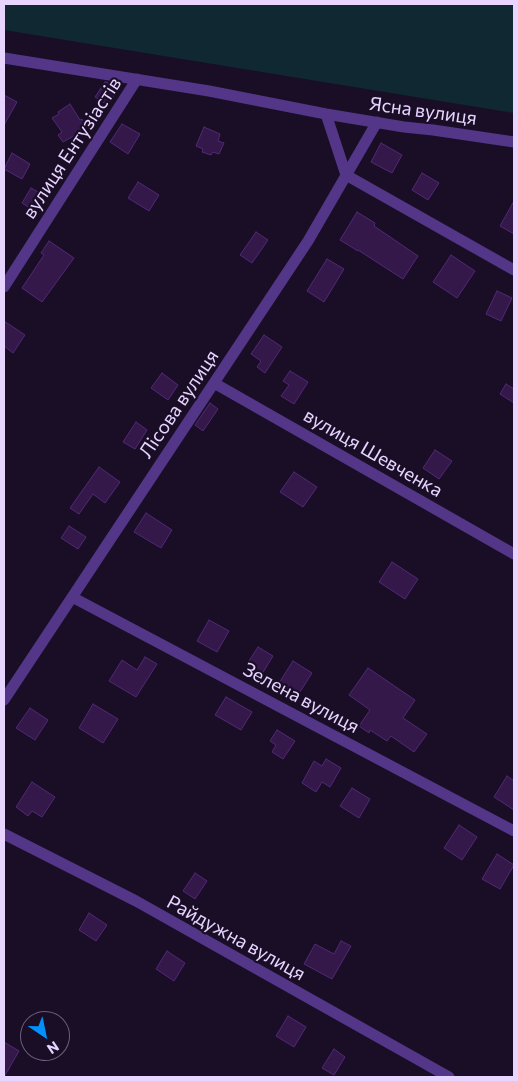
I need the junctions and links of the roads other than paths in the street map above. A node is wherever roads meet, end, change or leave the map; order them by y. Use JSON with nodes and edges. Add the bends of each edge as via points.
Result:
{"nodes":[{"id":1,"x":4,"y":58,"type":"edge"},
{"id":2,"x":137,"y":80,"type":"junction"},
{"id":3,"x":326,"y":114,"type":"junction"},
{"id":4,"x":377,"y":122,"type":"junction"},
{"id":5,"x":514,"y":142,"type":"edge"},
{"id":6,"x":346,"y":175,"type":"junction"},
{"id":7,"x":514,"y":270,"type":"edge"},
{"id":8,"x":4,"y":287,"type":"edge"},
{"id":9,"x":214,"y":383,"type":"junction"},
{"id":10,"x":514,"y":554,"type":"edge"},
{"id":11,"x":72,"y":597,"type":"junction"},
{"id":12,"x":4,"y":700,"type":"edge"},
{"id":13,"x":514,"y":831,"type":"edge"},
{"id":14,"x":4,"y":834,"type":"edge"},
{"id":15,"x":448,"y":1077,"type":"edge"}],
"edges":[{"from":1,"to":2,"type":"street","name":"Ясна вулиця"},
{"from":2,"to":3,"type":"street","name":"Ясна вулиця"},
{"from":2,"to":8,"type":"street","name":"вулиця Ентузіастів"},
{"from":3,"to":4,"type":"street","name":"Ясна вулиця"},
{"from":3,"to":6,"type":"street"},
{"from":4,"to":5,"type":"street","name":"Ясна вулиця"},
{"from":4,"to":6,"type":"street","name":"Лісова вулиця"},
{"from":6,"to":7,"type":"street"},
{"from":6,"to":9,"type":"street","name":"Лісова вулиця","via":[[308,241]]},
{"from":9,"to":10,"type":"street","name":"вулиця Шевченка"},
{"from":9,"to":11,"type":"street","name":"Лісова вулиця"},
{"from":11,"to":12,"type":"street","name":"Лісова вулиця"},
{"from":11,"to":13,"type":"street","name":"Зелена вулиця"},
{"from":14,"to":15,"type":"street","name":"Райдужна вулиця","via":[[136,901]]}]}
